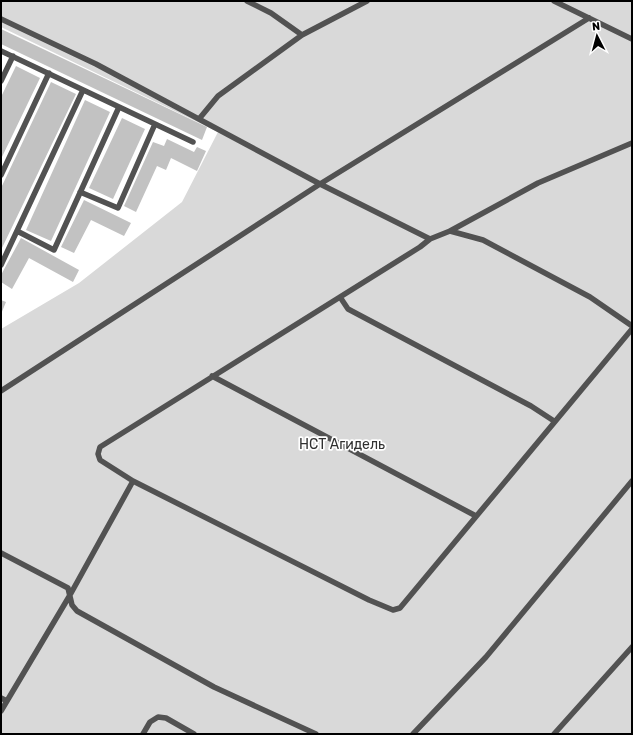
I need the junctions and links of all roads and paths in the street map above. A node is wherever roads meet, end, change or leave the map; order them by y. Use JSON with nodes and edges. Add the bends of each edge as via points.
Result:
{"nodes":[{"id":1,"x":247,"y":1,"type":"edge"},
{"id":2,"x":367,"y":1,"type":"edge"},
{"id":3,"x":554,"y":1,"type":"edge"},
{"id":4,"x":589,"y":18,"type":"junction"},
{"id":5,"x":1,"y":19,"type":"edge"},
{"id":6,"x":302,"y":35,"type":"junction"},
{"id":7,"x":632,"y":39,"type":"edge"},
{"id":8,"x":1,"y":50,"type":"edge"},
{"id":9,"x":13,"y":56,"type":"junction"},
{"id":10,"x":49,"y":73,"type":"junction"},
{"id":11,"x":1,"y":81,"type":"edge"},
{"id":12,"x":83,"y":90,"type":"junction"},
{"id":13,"x":119,"y":107,"type":"junction"},
{"id":14,"x":199,"y":119,"type":"junction"},
{"id":15,"x":155,"y":124,"type":"junction"},
{"id":16,"x":193,"y":142,"type":"dead end"},
{"id":17,"x":632,"y":143,"type":"edge"},
{"id":18,"x":1,"y":175,"type":"edge"},
{"id":19,"x":320,"y":184,"type":"junction"},
{"id":20,"x":80,"y":192,"type":"junction"},
{"id":21,"x":17,"y":231,"type":"junction"},
{"id":22,"x":450,"y":231,"type":"junction"},
{"id":23,"x":430,"y":239,"type":"junction"},
{"id":24,"x":1,"y":265,"type":"edge"},
{"id":25,"x":340,"y":297,"type":"junction"},
{"id":26,"x":632,"y":326,"type":"edge"},
{"id":27,"x":632,"y":329,"type":"edge"},
{"id":28,"x":212,"y":376,"type":"junction"},
{"id":29,"x":1,"y":391,"type":"edge"},
{"id":30,"x":554,"y":421,"type":"junction"},
{"id":31,"x":133,"y":481,"type":"junction"},
{"id":32,"x":632,"y":481,"type":"edge"},
{"id":33,"x":476,"y":516,"type":"junction"},
{"id":34,"x":1,"y":553,"type":"edge"},
{"id":35,"x":70,"y":595,"type":"junction"},
{"id":36,"x":632,"y":647,"type":"edge"},
{"id":37,"x":4,"y":699,"type":"edge"},
{"id":38,"x":1,"y":710,"type":"edge"},
{"id":39,"x":143,"y":734,"type":"edge"},
{"id":40,"x":194,"y":734,"type":"edge"},
{"id":41,"x":316,"y":734,"type":"edge"},
{"id":42,"x":413,"y":734,"type":"edge"},
{"id":43,"x":554,"y":734,"type":"edge"}],
"edges":[{"from":1,"to":6,"type":"lane","via":[[271,13]]},
{"from":2,"to":6,"type":"lane"},
{"from":3,"to":4,"type":"lane"},
{"from":4,"to":7,"type":"lane"},
{"from":4,"to":19,"type":"lane"},
{"from":5,"to":14,"type":"lane","via":[[96,64]]},
{"from":6,"to":14,"type":"lane","via":[[218,96]]},
{"from":8,"to":9,"type":"lane"},
{"from":9,"to":10,"type":"lane"},
{"from":9,"to":11,"type":"lane"},
{"from":10,"to":12,"type":"lane"},
{"from":10,"to":18,"type":"lane"},
{"from":12,"to":13,"type":"lane"},
{"from":12,"to":21,"type":"lane"},
{"from":13,"to":15,"type":"lane"},
{"from":13,"to":20,"type":"lane"},
{"from":14,"to":19,"type":"lane"},
{"from":15,"to":16,"type":"lane"},
{"from":15,"to":20,"type":"lane","via":[[118,208]]},
{"from":17,"to":22,"type":"lane","via":[[538,183]]},
{"from":19,"to":23,"type":"lane"},
{"from":19,"to":29,"type":"lane"},
{"from":20,"to":21,"type":"lane","via":[[54,250]]},
{"from":21,"to":24,"type":"lane"},
{"from":22,"to":23,"type":"lane"},
{"from":22,"to":26,"type":"lane","via":[[483,240],[590,297]]},
{"from":23,"to":25,"type":"lane"},
{"from":25,"to":28,"type":"lane"},
{"from":25,"to":30,"type":"lane","via":[[348,309],[531,406]]},
{"from":27,"to":30,"type":"lane"},
{"from":28,"to":31,"type":"lane","via":[[100,447],[100,460]]},
{"from":28,"to":33,"type":"lane"},
{"from":30,"to":33,"type":"lane"},
{"from":31,"to":33,"type":"lane","via":[[393,610],[400,608]]},
{"from":31,"to":35,"type":"lane"},
{"from":32,"to":42,"type":"lane","via":[[486,657]]},
{"from":34,"to":35,"type":"lane","via":[[68,588]]},
{"from":35,"to":37,"type":"lane"},
{"from":35,"to":41,"type":"lane","via":[[72,606],[77,611],[214,687]]},
{"from":36,"to":43,"type":"lane"},
{"from":37,"to":38,"type":"lane"},
{"from":39,"to":40,"type":"lane","via":[[150,722],[158,717],[166,718]]}]}
